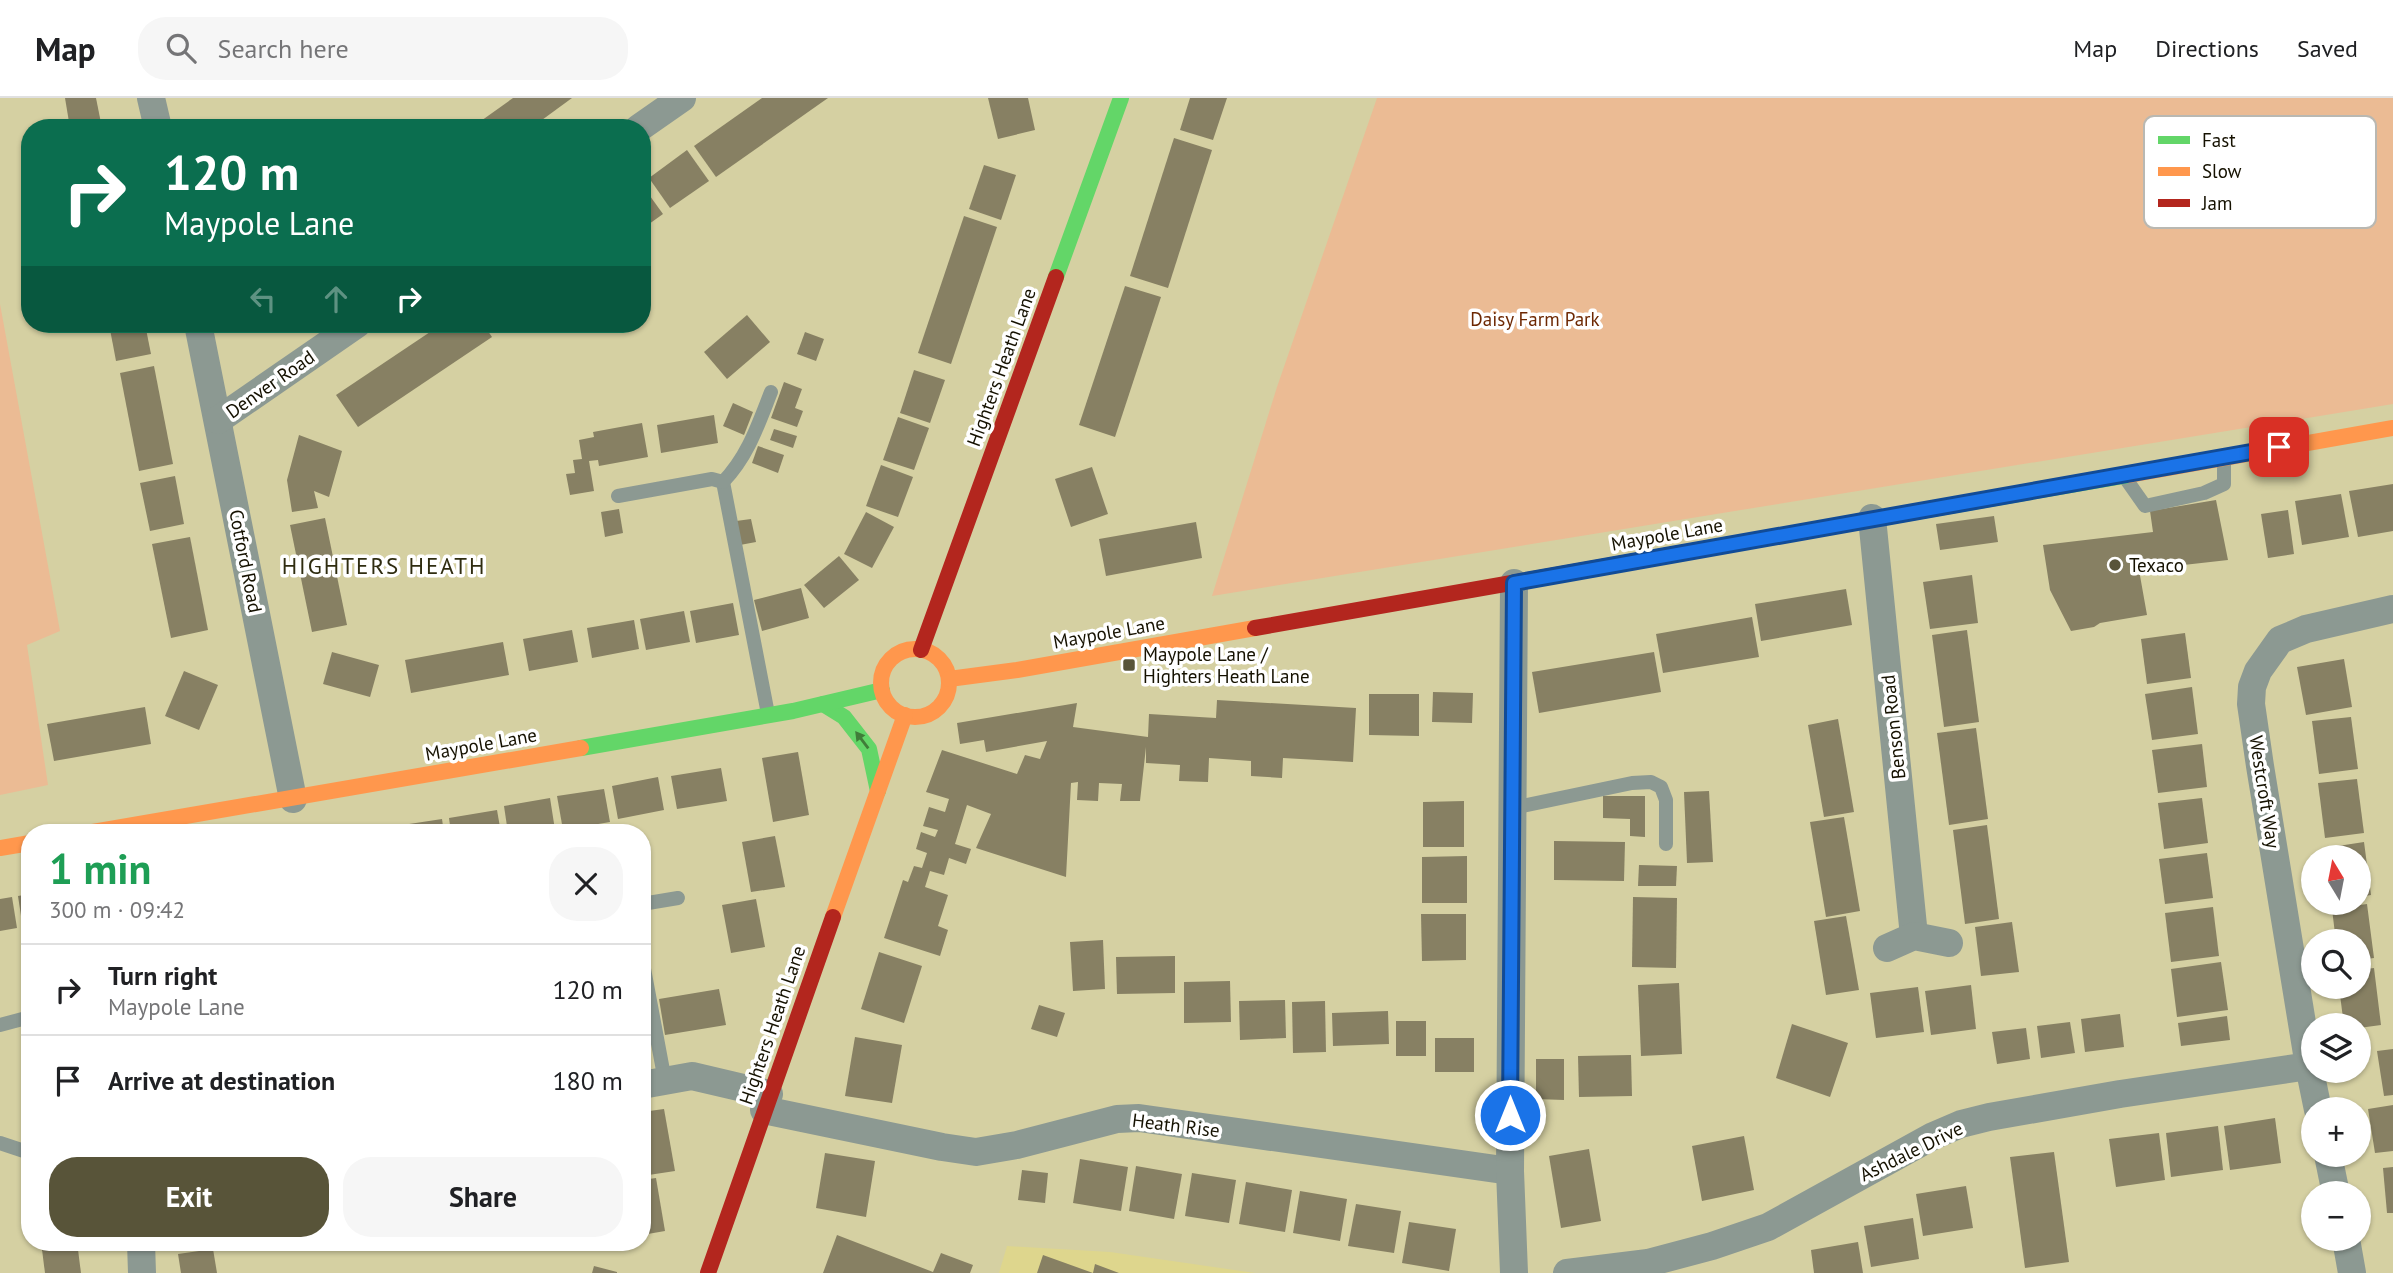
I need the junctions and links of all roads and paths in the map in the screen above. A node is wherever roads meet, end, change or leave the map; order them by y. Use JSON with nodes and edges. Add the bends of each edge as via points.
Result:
{"nodes":[{"id":1,"x":151,"y":98,"type":"edge"},
{"id":2,"x":682,"y":98,"type":"edge"},
{"id":3,"x":1121,"y":98,"type":"edge"},
{"id":4,"x":156,"y":119,"type":"edge"},
{"id":5,"x":651,"y":120,"type":"edge"},
{"id":6,"x":200,"y":333,"type":"edge"},
{"id":7,"x":344,"y":333,"type":"edge"},
{"id":8,"x":771,"y":392,"type":"dead end"},
{"id":9,"x":218,"y":420,"type":"junction"},
{"id":10,"x":2393,"y":428,"type":"edge"},
{"id":11,"x":2224,"y":457,"type":"junction"},
{"id":12,"x":2123,"y":474,"type":"junction"},
{"id":13,"x":723,"y":482,"type":"junction"},
{"id":14,"x":618,"y":496,"type":"dead end"},
{"id":15,"x":1872,"y":518,"type":"junction"},
{"id":16,"x":1514,"y":583,"type":"junction"},
{"id":17,"x":2393,"y":609,"type":"edge"},
{"id":18,"x":921,"y":650,"type":"junction"},
{"id":19,"x":949,"y":679,"type":"junction"},
{"id":20,"x":882,"y":690,"type":"junction"},
{"id":21,"x":823,"y":704,"type":"junction"},
{"id":22,"x":768,"y":715,"type":"junction"},
{"id":23,"x":905,"y":716,"type":"junction"},
{"id":24,"x":878,"y":790,"type":"junction"},
{"id":25,"x":293,"y":799,"type":"junction"},
{"id":26,"x":1513,"y":808,"type":"junction"},
{"id":27,"x":142,"y":824,"type":"edge"},
{"id":28,"x":21,"y":844,"type":"edge"},
{"id":29,"x":1665,"y":844,"type":"dead end"},
{"id":30,"x":0,"y":848,"type":"edge"},
{"id":31,"x":678,"y":898,"type":"dead end"},
{"id":32,"x":651,"y":902,"type":"edge"},
{"id":33,"x":1914,"y":936,"type":"junction"},
{"id":34,"x":1949,"y":943,"type":"dead end"},
{"id":35,"x":1887,"y":948,"type":"dead end"},
{"id":36,"x":2301,"y":1017,"type":"edge"},
{"id":37,"x":21,"y":1019,"type":"edge"},
{"id":38,"x":0,"y":1025,"type":"edge"},
{"id":39,"x":651,"y":1052,"type":"edge"},
{"id":40,"x":2301,"y":1067,"type":"edge"},
{"id":41,"x":654,"y":1083,"type":"edge"},
{"id":42,"x":766,"y":1102,"type":"junction"},
{"id":43,"x":0,"y":1143,"type":"edge"},
{"id":44,"x":21,"y":1150,"type":"edge"},
{"id":45,"x":1510,"y":1171,"type":"junction"},
{"id":46,"x":141,"y":1251,"type":"edge"},
{"id":47,"x":2348,"y":1251,"type":"edge"},
{"id":48,"x":142,"y":1273,"type":"edge"},
{"id":49,"x":708,"y":1273,"type":"edge"},
{"id":50,"x":1514,"y":1273,"type":"edge"},
{"id":51,"x":1567,"y":1273,"type":"edge"},
{"id":52,"x":2352,"y":1273,"type":"edge"}],
"edges":[{"from":1,"to":4,"type":"street"},
{"from":2,"to":5,"type":"street"},
{"from":3,"to":18,"type":"street","name":"Highters Heath Lane"},
{"from":6,"to":9,"type":"street","name":"Cotford Road"},
{"from":7,"to":9,"type":"street","name":"Denver Road"},
{"from":8,"to":13,"type":"lane","via":[[747,452]]},
{"from":9,"to":25,"type":"street","name":"Cotford Road"},
{"from":10,"to":11,"type":"street","name":"Maypole Lane"},
{"from":11,"to":12,"type":"street","name":"Maypole Lane"},
{"from":11,"to":12,"type":"lane","via":[[2224,484],[2145,506]]},
{"from":12,"to":15,"type":"street","name":"Maypole Lane"},
{"from":13,"to":14,"type":"lane","via":[[712,479]]},
{"from":13,"to":22,"type":"lane"},
{"from":15,"to":16,"type":"street","name":"Maypole Lane"},
{"from":15,"to":33,"type":"street","name":"Benson Road"},
{"from":16,"to":19,"type":"street","name":"Maypole Lane"},
{"from":16,"to":26,"type":"street"},
{"from":17,"to":36,"type":"street","name":"Westcroft Way","via":[[2306,629],[2280,640],[2252,687],[2260,766]]},
{"from":18,"to":19,"type":"street","via":[[940,660]]},
{"from":18,"to":20,"type":"street","via":[[899,653],[890,660],[881,679]]},
{"from":19,"to":23,"type":"street","via":[[948,691],[937,709],[927,715]]},
{"from":20,"to":21,"type":"street","name":"Maypole Lane"},
{"from":20,"to":23,"type":"street","via":[[886,701]]},
{"from":21,"to":22,"type":"street","name":"Maypole Lane"},
{"from":24,"to":21,"type":"street","one_way":true,"via":[[869,749],[844,717]]},
{"from":22,"to":25,"type":"street","name":"Maypole Lane"},
{"from":23,"to":24,"type":"street","name":"Highters Heath Lane"},
{"from":24,"to":42,"type":"street","name":"Highters Heath Lane"},
{"from":25,"to":27,"type":"street","name":"Maypole Lane"},
{"from":26,"to":29,"type":"lane","via":[[1651,782],[1661,787],[1666,800]]},
{"from":26,"to":45,"type":"street"},
{"from":28,"to":30,"type":"street"},
{"from":31,"to":32,"type":"lane"},
{"from":33,"to":34,"type":"street"},
{"from":33,"to":35,"type":"street"},
{"from":37,"to":38,"type":"lane"},
{"from":39,"to":41,"type":"lane"},
{"from":40,"to":51,"type":"street","name":"Ashdale Drive","via":[[1961,1124],[1768,1227],[1648,1263]]},
{"from":41,"to":42,"type":"street","name":"Heath Rise","via":[[692,1076]]},
{"from":42,"to":45,"type":"street","name":"Heath Rise","via":[[975,1152],[1139,1118]]},
{"from":42,"to":49,"type":"street","name":"Highters Heath Lane"},
{"from":43,"to":44,"type":"lane"},
{"from":45,"to":50,"type":"street"},
{"from":46,"to":48,"type":"street"},
{"from":47,"to":52,"type":"street"}]}
